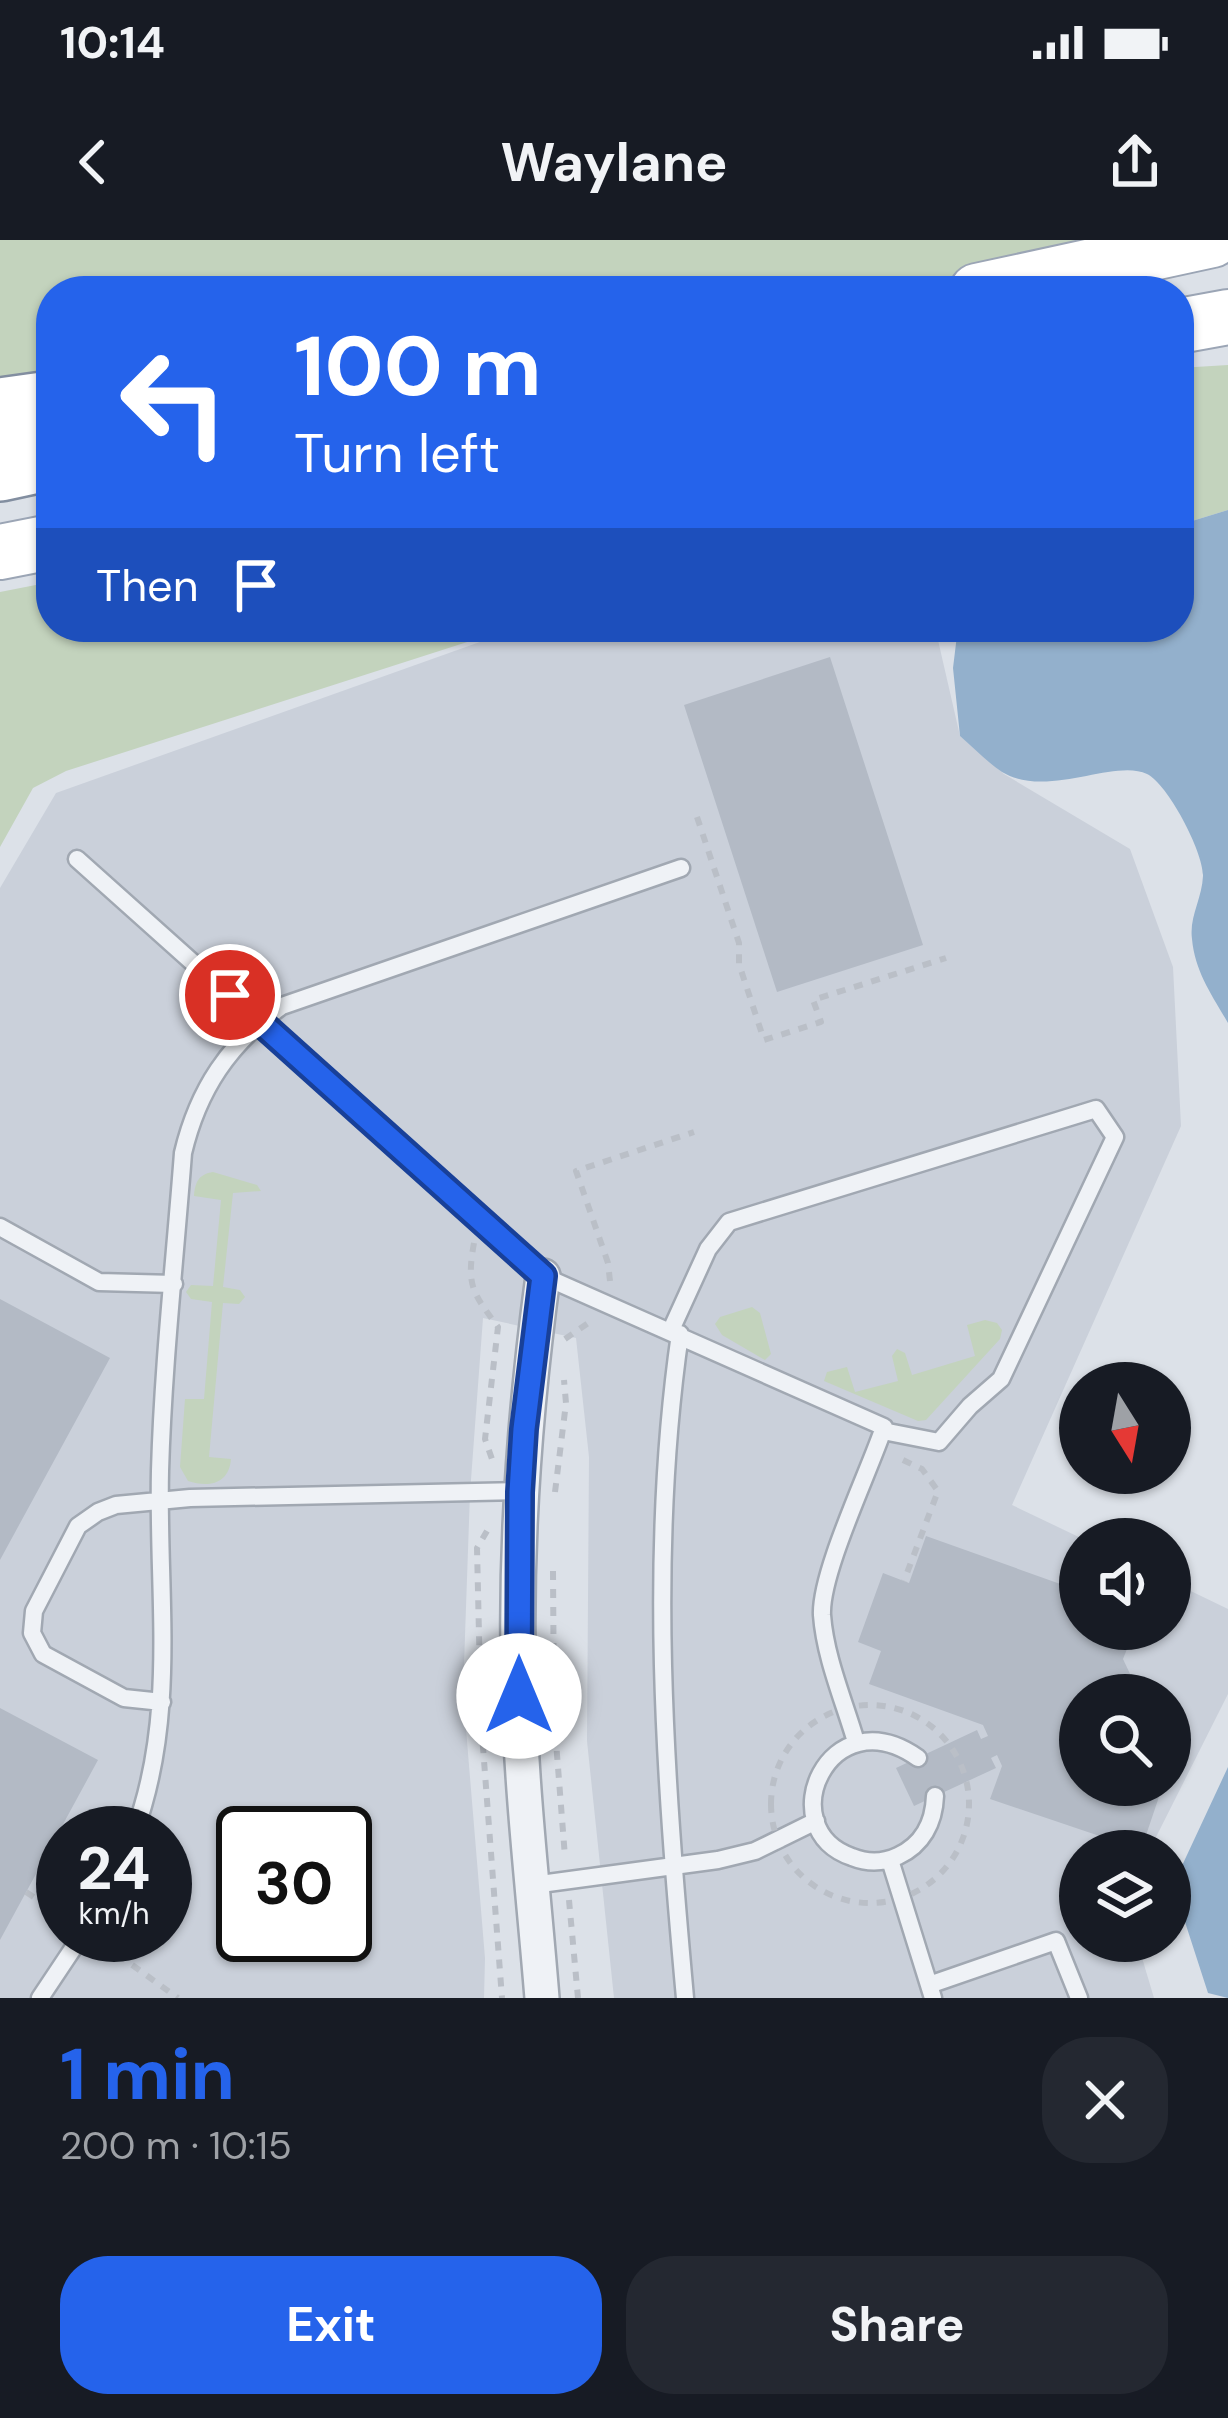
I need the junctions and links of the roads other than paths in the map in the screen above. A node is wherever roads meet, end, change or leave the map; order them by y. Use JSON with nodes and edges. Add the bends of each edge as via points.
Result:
{"nodes":[{"id":1,"x":1212,"y":240,"type":"edge"},
{"id":2,"x":1046,"y":276,"type":"edge"},
{"id":3,"x":1228,"y":317,"type":"edge"},
{"id":4,"x":1194,"y":323,"type":"edge"},
{"id":5,"x":36,"y":405,"type":"edge"},
{"id":6,"x":0,"y":410,"type":"edge"},
{"id":7,"x":36,"y":461,"type":"edge"},
{"id":8,"x":0,"y":469,"type":"edge"},
{"id":9,"x":36,"y":545,"type":"edge"},
{"id":10,"x":0,"y":552,"type":"edge"},
{"id":11,"x":76,"y":859,"type":"dead end"},
{"id":12,"x":681,"y":868,"type":"dead end"},
{"id":13,"x":260,"y":1022,"type":"junction"},
{"id":14,"x":0,"y":1227,"type":"edge"},
{"id":15,"x":543,"y":1276,"type":"junction"},
{"id":16,"x":174,"y":1284,"type":"junction"},
{"id":17,"x":676,"y":1332,"type":"junction"},
{"id":18,"x":880,"y":1440,"type":"junction"},
{"id":19,"x":520,"y":1492,"type":"junction"},
{"id":20,"x":161,"y":1502,"type":"junction"},
{"id":21,"x":162,"y":1702,"type":"junction"},
{"id":22,"x":856,"y":1742,"type":"junction"},
{"id":23,"x":918,"y":1758,"type":"dead end"},
{"id":24,"x":935,"y":1796,"type":"dead end"},
{"id":25,"x":144,"y":1806,"type":"edge"},
{"id":26,"x":815,"y":1821,"type":"junction"},
{"id":27,"x":890,"y":1860,"type":"junction"},
{"id":28,"x":673,"y":1866,"type":"junction"},
{"id":29,"x":532,"y":1885,"type":"junction"},
{"id":30,"x":66,"y":1962,"type":"edge"},
{"id":31,"x":931,"y":1992,"type":"edge"},
{"id":32,"x":40,"y":1998,"type":"edge"},
{"id":33,"x":542,"y":1998,"type":"edge"},
{"id":34,"x":685,"y":1998,"type":"edge"},
{"id":35,"x":1079,"y":1998,"type":"edge"}],
"edges":[{"from":1,"to":2,"type":"main road"},
{"from":3,"to":4,"type":"main road"},
{"from":5,"to":6,"type":"highway"},
{"from":7,"to":8,"type":"highway"},
{"from":9,"to":10,"type":"main road"},
{"from":11,"to":13,"type":"lane"},
{"from":12,"to":13,"type":"lane","via":[[282,1006]]},
{"from":13,"to":15,"type":"lane"},
{"from":13,"to":16,"type":"lane","via":[[226,1056],[192,1114]]},
{"from":14,"to":16,"type":"lane","via":[[99,1282]]},
{"from":15,"to":17,"type":"lane"},
{"from":15,"to":19,"type":"street"},
{"from":16,"to":20,"type":"lane"},
{"from":17,"to":18,"type":"lane","via":[[884,1427]]},
{"from":17,"to":18,"type":"lane","via":[[708,1249],[729,1222],[1096,1109],[1115,1137],[1000,1379],[939,1442]]},
{"from":17,"to":28,"type":"lane","via":[[660,1657]]},
{"from":18,"to":22,"type":"lane","via":[[822,1612]]},
{"from":19,"to":20,"type":"lane"},
{"from":19,"to":29,"type":"street","via":[[519,1696]]},
{"from":20,"to":21,"type":"lane"},
{"from":20,"to":21,"type":"lane","via":[[116,1505],[78,1526],[34,1611],[32,1633],[43,1654],[124,1698]]},
{"from":21,"to":25,"type":"lane"},
{"from":22,"to":23,"type":"lane","via":[[880,1740]]},
{"from":22,"to":26,"type":"lane","via":[[819,1773]]},
{"from":24,"to":27,"type":"lane","via":[[928,1831]]},
{"from":26,"to":27,"type":"lane","via":[[845,1856]]},
{"from":26,"to":28,"type":"lane","via":[[718,1860]]},
{"from":27,"to":31,"type":"lane"},
{"from":28,"to":29,"type":"lane"},
{"from":28,"to":34,"type":"lane"},
{"from":29,"to":33,"type":"street"},
{"from":30,"to":32,"type":"lane"},
{"from":31,"to":35,"type":"lane","via":[[1056,1941]]}]}
